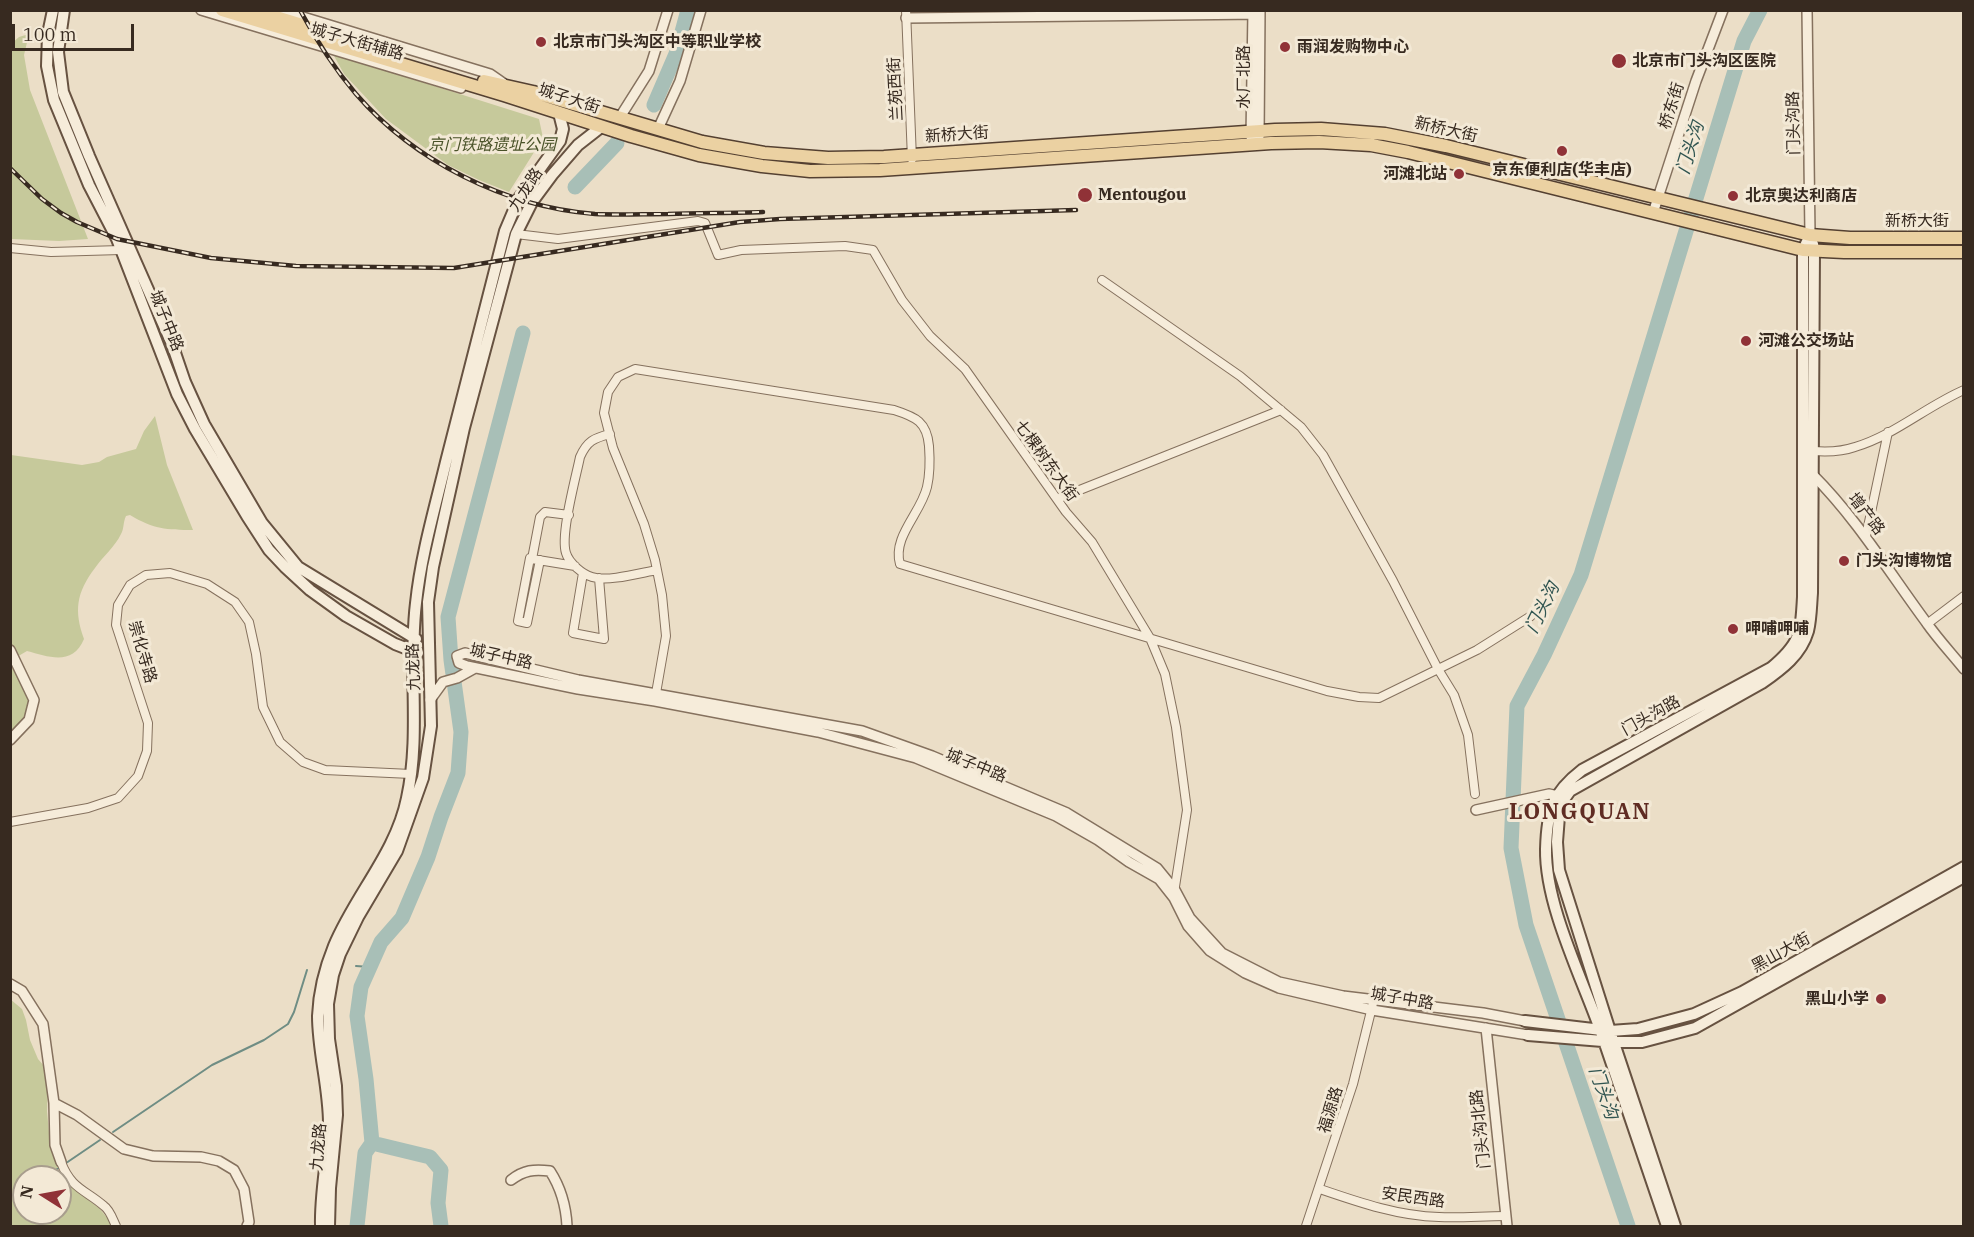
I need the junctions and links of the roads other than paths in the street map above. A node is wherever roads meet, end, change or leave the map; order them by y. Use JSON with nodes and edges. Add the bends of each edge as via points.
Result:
{"nodes":[{"id":1,"x":52,"y":10,"type":"edge"},
{"id":2,"x":64,"y":10,"type":"edge"},
{"id":3,"x":201,"y":10,"type":"edge"},
{"id":4,"x":222,"y":10,"type":"edge"},
{"id":5,"x":253,"y":10,"type":"edge"},
{"id":6,"x":280,"y":10,"type":"edge"},
{"id":7,"x":668,"y":10,"type":"edge"},
{"id":8,"x":701,"y":10,"type":"edge"},
{"id":9,"x":1723,"y":10,"type":"edge"},
{"id":10,"x":1807,"y":10,"type":"edge"},
{"id":11,"x":1256,"y":12,"type":"edge"},
{"id":12,"x":906,"y":14,"type":"edge"},
{"id":13,"x":506,"y":91,"type":"junction"},
{"id":14,"x":559,"y":113,"type":"junction"},
{"id":15,"x":620,"y":117,"type":"junction"},
{"id":16,"x":601,"y":127,"type":"junction"},
{"id":17,"x":658,"y":129,"type":"junction"},
{"id":18,"x":1255,"y":138,"type":"junction"},
{"id":19,"x":912,"y":161,"type":"junction"},
{"id":20,"x":1659,"y":198,"type":"junction"},
{"id":21,"x":1653,"y":213,"type":"junction"},
{"id":22,"x":516,"y":234,"type":"junction"},
{"id":23,"x":1810,"y":235,"type":"junction"},
{"id":24,"x":1964,"y":238,"type":"edge"},
{"id":25,"x":10,"y":248,"type":"edge"},
{"id":26,"x":121,"y":250,"type":"junction"},
{"id":27,"x":1809,"y":250,"type":"junction"},
{"id":28,"x":1964,"y":252,"type":"edge"},
{"id":29,"x":1102,"y":280,"type":"dead end"},
{"id":30,"x":1964,"y":390,"type":"edge"},
{"id":31,"x":1281,"y":410,"type":"junction"},
{"id":32,"x":1888,"y":432,"type":"junction"},
{"id":33,"x":610,"y":434,"type":"junction"},
{"id":34,"x":1813,"y":452,"type":"junction"},
{"id":35,"x":1808,"y":475,"type":"junction"},
{"id":36,"x":1057,"y":499,"type":"junction"},
{"id":37,"x":569,"y":515,"type":"junction"},
{"id":38,"x":566,"y":534,"type":"junction"},
{"id":39,"x":1866,"y":536,"type":"junction"},
{"id":40,"x":536,"y":559,"type":"junction"},
{"id":41,"x":558,"y":563,"type":"junction"},
{"id":42,"x":575,"y":566,"type":"junction"},
{"id":43,"x":657,"y":570,"type":"junction"},
{"id":44,"x":584,"y":573,"type":"junction"},
{"id":45,"x":599,"y":578,"type":"junction"},
{"id":46,"x":1964,"y":596,"type":"edge"},
{"id":47,"x":1531,"y":616,"type":"dead end"},
{"id":48,"x":1927,"y":624,"type":"junction"},
{"id":49,"x":413,"y":638,"type":"junction"},
{"id":50,"x":1150,"y":638,"type":"junction"},
{"id":51,"x":428,"y":644,"type":"junction"},
{"id":52,"x":10,"y":650,"type":"edge"},
{"id":53,"x":412,"y":651,"type":"junction"},
{"id":54,"x":428,"y":657,"type":"junction"},
{"id":55,"x":475,"y":668,"type":"junction"},
{"id":56,"x":1438,"y":669,"type":"junction"},
{"id":57,"x":1964,"y":669,"type":"edge"},
{"id":58,"x":656,"y":697,"type":"junction"},
{"id":59,"x":430,"y":700,"type":"junction"},
{"id":60,"x":10,"y":740,"type":"edge"},
{"id":61,"x":411,"y":774,"type":"junction"},
{"id":62,"x":1475,"y":794,"type":"dead end"},
{"id":63,"x":1562,"y":796,"type":"junction"},
{"id":64,"x":1476,"y":810,"type":"dead end"},
{"id":65,"x":10,"y":822,"type":"edge"},
{"id":66,"x":1964,"y":867,"type":"edge"},
{"id":67,"x":1964,"y":878,"type":"edge"},
{"id":68,"x":1174,"y":894,"type":"junction"},
{"id":69,"x":10,"y":984,"type":"edge"},
{"id":70,"x":1374,"y":999,"type":"junction"},
{"id":71,"x":1372,"y":1010,"type":"junction"},
{"id":72,"x":1525,"y":1021,"type":"joint"},
{"id":73,"x":1486,"y":1028,"type":"junction"},
{"id":74,"x":1605,"y":1030,"type":"junction"},
{"id":75,"x":1528,"y":1035,"type":"joint"},
{"id":76,"x":1609,"y":1042,"type":"junction"},
{"id":77,"x":54,"y":1103,"type":"junction"},
{"id":78,"x":63,"y":1165,"type":"edge"},
{"id":79,"x":72,"y":1178,"type":"edge"},
{"id":80,"x":511,"y":1180,"type":"dead end"},
{"id":81,"x":1320,"y":1189,"type":"junction"},
{"id":82,"x":1505,"y":1216,"type":"junction"},
{"id":83,"x":116,"y":1227,"type":"edge"},
{"id":84,"x":247,"y":1227,"type":"edge"},
{"id":85,"x":321,"y":1227,"type":"edge"},
{"id":86,"x":329,"y":1227,"type":"edge"},
{"id":87,"x":567,"y":1227,"type":"edge"},
{"id":88,"x":1306,"y":1227,"type":"edge"},
{"id":89,"x":1507,"y":1227,"type":"edge"},
{"id":90,"x":1667,"y":1227,"type":"edge"},
{"id":91,"x":1675,"y":1227,"type":"edge"}],
"edges":[{"from":1,"to":26,"type":"main road","name":"城子中路","via":[[47,66],[54,100]]},
{"from":2,"to":49,"type":"main road","name":"城子中路","via":[[58,52],[63,92],[204,424],[262,523],[298,567]]},
{"from":3,"to":13,"type":"street","name":"城子大街辅路","via":[[489,96]]},
{"from":4,"to":13,"type":"main road","name":"城子大街"},
{"from":5,"to":13,"type":"main road","name":"城子大街"},
{"from":6,"to":13,"type":"street","name":"城子大街辅路","via":[[490,74]]},
{"from":7,"to":15,"type":"street","via":[[649,71]]},
{"from":8,"to":17,"type":"street","via":[[680,81]]},
{"from":9,"to":20,"type":"street","name":"桥东街"},
{"from":10,"to":23,"type":"street","name":"门头沟路"},
{"from":11,"to":12,"type":"street"},
{"from":11,"to":18,"type":"street","name":"水厂北路"},
{"from":12,"to":19,"type":"street","name":"兰苑西街"},
{"from":13,"to":14,"type":"main road","name":"城子大街"},
{"from":13,"to":15,"type":"main road","name":"城子大街"},
{"from":14,"to":16,"type":"main road","name":"城子大街"},
{"from":14,"to":49,"type":"main road","name":"九龙路","via":[[563,129],[560,141],[519,198],[505,231],[428,536]]},
{"from":15,"to":17,"type":"main road","name":"城子大街"},
{"from":16,"to":19,"type":"main road","name":"城子大街","via":[[699,155],[762,166],[810,171],[879,170]]},
{"from":16,"to":22,"type":"main road","name":"九龙路","via":[[578,145],[552,175],[532,202]]},
{"from":17,"to":19,"type":"main road","name":"城子大街","via":[[764,153]]},
{"from":18,"to":19,"type":"main road","name":"新桥大街"},
{"from":18,"to":20,"type":"main road","name":"新桥大街","via":[[1321,129],[1385,134]]},
{"from":18,"to":21,"type":"main road","name":"新桥大街","via":[[1380,147]]},
{"from":20,"to":21,"type":"street","name":"桥东街"},
{"from":20,"to":23,"type":"main road","name":"新桥大街"},
{"from":21,"to":27,"type":"main road","name":"新桥大街"},
{"from":22,"to":36,"type":"street","name":"七棵树东大街","via":[[558,239],[698,221],[705,223],[718,255],[741,250],[845,246],[873,250],[902,300],[930,336],[965,369]]},
{"from":22,"to":51,"type":"main road","name":"九龙路","via":[[432,567]]},
{"from":23,"to":24,"type":"main road","name":"新桥大街"},
{"from":23,"to":27,"type":"main road","name":"门头沟路"},
{"from":25,"to":26,"type":"street","via":[[51,252]]},
{"from":26,"to":53,"type":"main road","name":"城子中路","via":[[177,394],[220,473],[269,550],[310,590],[345,616]]},
{"from":27,"to":28,"type":"main road","name":"新桥大街"},
{"from":27,"to":34,"type":"main road","name":"门头沟路"},
{"from":27,"to":35,"type":"main road","name":"门头沟路"},
{"from":29,"to":31,"type":"street","via":[[1240,376]]},
{"from":30,"to":32,"type":"street"},
{"from":31,"to":36,"type":"street"},
{"from":31,"to":56,"type":"street","via":[[1301,427],[1323,455]]},
{"from":32,"to":34,"type":"street","via":[[1856,447]]},
{"from":32,"to":39,"type":"street"},
{"from":33,"to":37,"type":"street","via":[[585,446]]},
{"from":33,"to":43,"type":"street"},
{"from":33,"to":50,"type":"street","via":[[604,413],[608,392],[618,377],[635,369],[894,410],[914,417],[928,433],[931,461],[927,489],[901,540],[897,554],[900,564]]},
{"from":34,"to":35,"type":"main road","name":"门头沟路"},
{"from":35,"to":39,"type":"street","name":"增产路"},
{"from":35,"to":63,"type":"main road","name":"门头沟路","via":[[1812,593],[1808,631],[1798,651],[1784,668],[1762,683]]},
{"from":36,"to":50,"type":"street","name":"七棵树东大街","via":[[1092,542]]},
{"from":37,"to":38,"type":"street"},
{"from":37,"to":40,"type":"street","via":[[545,512],[540,517]]},
{"from":38,"to":41,"type":"street"},
{"from":38,"to":42,"type":"street","via":[[565,552]]},
{"from":39,"to":48,"type":"street","name":"增产路"},
{"from":40,"to":40,"type":"street","via":[[518,621],[527,623]]},
{"from":40,"to":41,"type":"street"},
{"from":41,"to":42,"type":"street"},
{"from":42,"to":44,"type":"street"},
{"from":43,"to":45,"type":"street"},
{"from":43,"to":58,"type":"street","via":[[666,636]]},
{"from":44,"to":45,"type":"street"},
{"from":44,"to":45,"type":"street","via":[[573,633],[604,639]]},
{"from":46,"to":48,"type":"street"},
{"from":47,"to":56,"type":"street"},
{"from":48,"to":57,"type":"street","name":"增产路"},
{"from":49,"to":51,"type":"main road","name":"城子中路"},
{"from":49,"to":53,"type":"main road","name":"九龙路"},
{"from":50,"to":56,"type":"street","via":[[1359,697],[1379,698]]},
{"from":50,"to":68,"type":"street","name":"七棵树东大街","via":[[1165,674],[1187,810]]},
{"from":51,"to":54,"type":"main road","name":"九龙路"},
{"from":52,"to":60,"type":"street","via":[[34,700],[29,720]]},
{"from":53,"to":54,"type":"main road","name":"城子中路"},
{"from":53,"to":61,"type":"main road","name":"九龙路"},
{"from":54,"to":59,"type":"main road","name":"九龙路"},
{"from":55,"to":58,"type":"street","name":"城子中路","via":[[578,689]]},
{"from":55,"to":58,"type":"street","name":"城子中路","via":[[459,663],[457,656],[465,653]]},
{"from":55,"to":59,"type":"street","via":[[444,682]]},
{"from":56,"to":62,"type":"street","via":[[1454,695],[1468,735]]},
{"from":58,"to":68,"type":"street","name":"城子中路","via":[[818,732],[915,758],[1056,816],[1159,879]]},
{"from":59,"to":86,"type":"main road","name":"九龙路","via":[[431,726],[423,778],[410,819],[333,975],[328,1004],[329,1039],[337,1115]]},
{"from":61,"to":65,"type":"street","name":"崇化寺路","via":[[325,770],[303,762],[280,742],[263,707],[249,622],[235,602],[207,584],[171,573],[146,574],[130,585],[118,605],[116,625],[148,723],[147,751],[138,776],[118,798],[88,808]]},
{"from":61,"to":85,"type":"main road","name":"九龙路","via":[[407,801],[396,831],[345,922],[320,995],[328,1116]]},
{"from":63,"to":64,"type":"street","via":[[1549,795]]},
{"from":63,"to":74,"type":"main road","via":[[1557,842],[1559,870]]},
{"from":66,"to":74,"type":"main road","name":"黑山大街","via":[[1742,992],[1694,1014],[1638,1029]]},
{"from":67,"to":76,"type":"main road","name":"黑山大街","via":[[1695,1028],[1642,1042]]},
{"from":68,"to":70,"type":"street","name":"城子中路","via":[[1222,953],[1279,982]]},
{"from":68,"to":71,"type":"street","name":"城子中路","via":[[1188,926],[1210,951],[1245,973],[1279,988]]},
{"from":69,"to":77,"type":"street","via":[[22,991],[44,1024]]},
{"from":70,"to":71,"type":"street","name":"福源路"},
{"from":70,"to":72,"type":"street","name":"城子中路"},
{"from":71,"to":73,"type":"street","name":"城子中路"},
{"from":71,"to":81,"type":"street","name":"福源路"},
{"from":72,"to":74,"type":"main road","name":"黑山大街"},
{"from":73,"to":75,"type":"street","name":"城子中路"},
{"from":73,"to":82,"type":"street","name":"门头沟北路"},
{"from":74,"to":76,"type":"main road"},
{"from":75,"to":76,"type":"main road","name":"城子中路"},
{"from":76,"to":90,"type":"main road"},
{"from":76,"to":91,"type":"main road"},
{"from":77,"to":78,"type":"street","via":[[55,1145]]},
{"from":77,"to":84,"type":"street","via":[[124,1149],[153,1156],[201,1157],[234,1170],[244,1189]]},
{"from":79,"to":83,"type":"street","via":[[82,1192],[106,1207]]},
{"from":80,"to":87,"type":"street","via":[[521,1172],[550,1171],[566,1209]]},
{"from":81,"to":82,"type":"street","name":"安民西路","via":[[1400,1213]]},
{"from":81,"to":88,"type":"street","name":"福源路"},
{"from":82,"to":89,"type":"street","name":"门头沟北路"}]}
